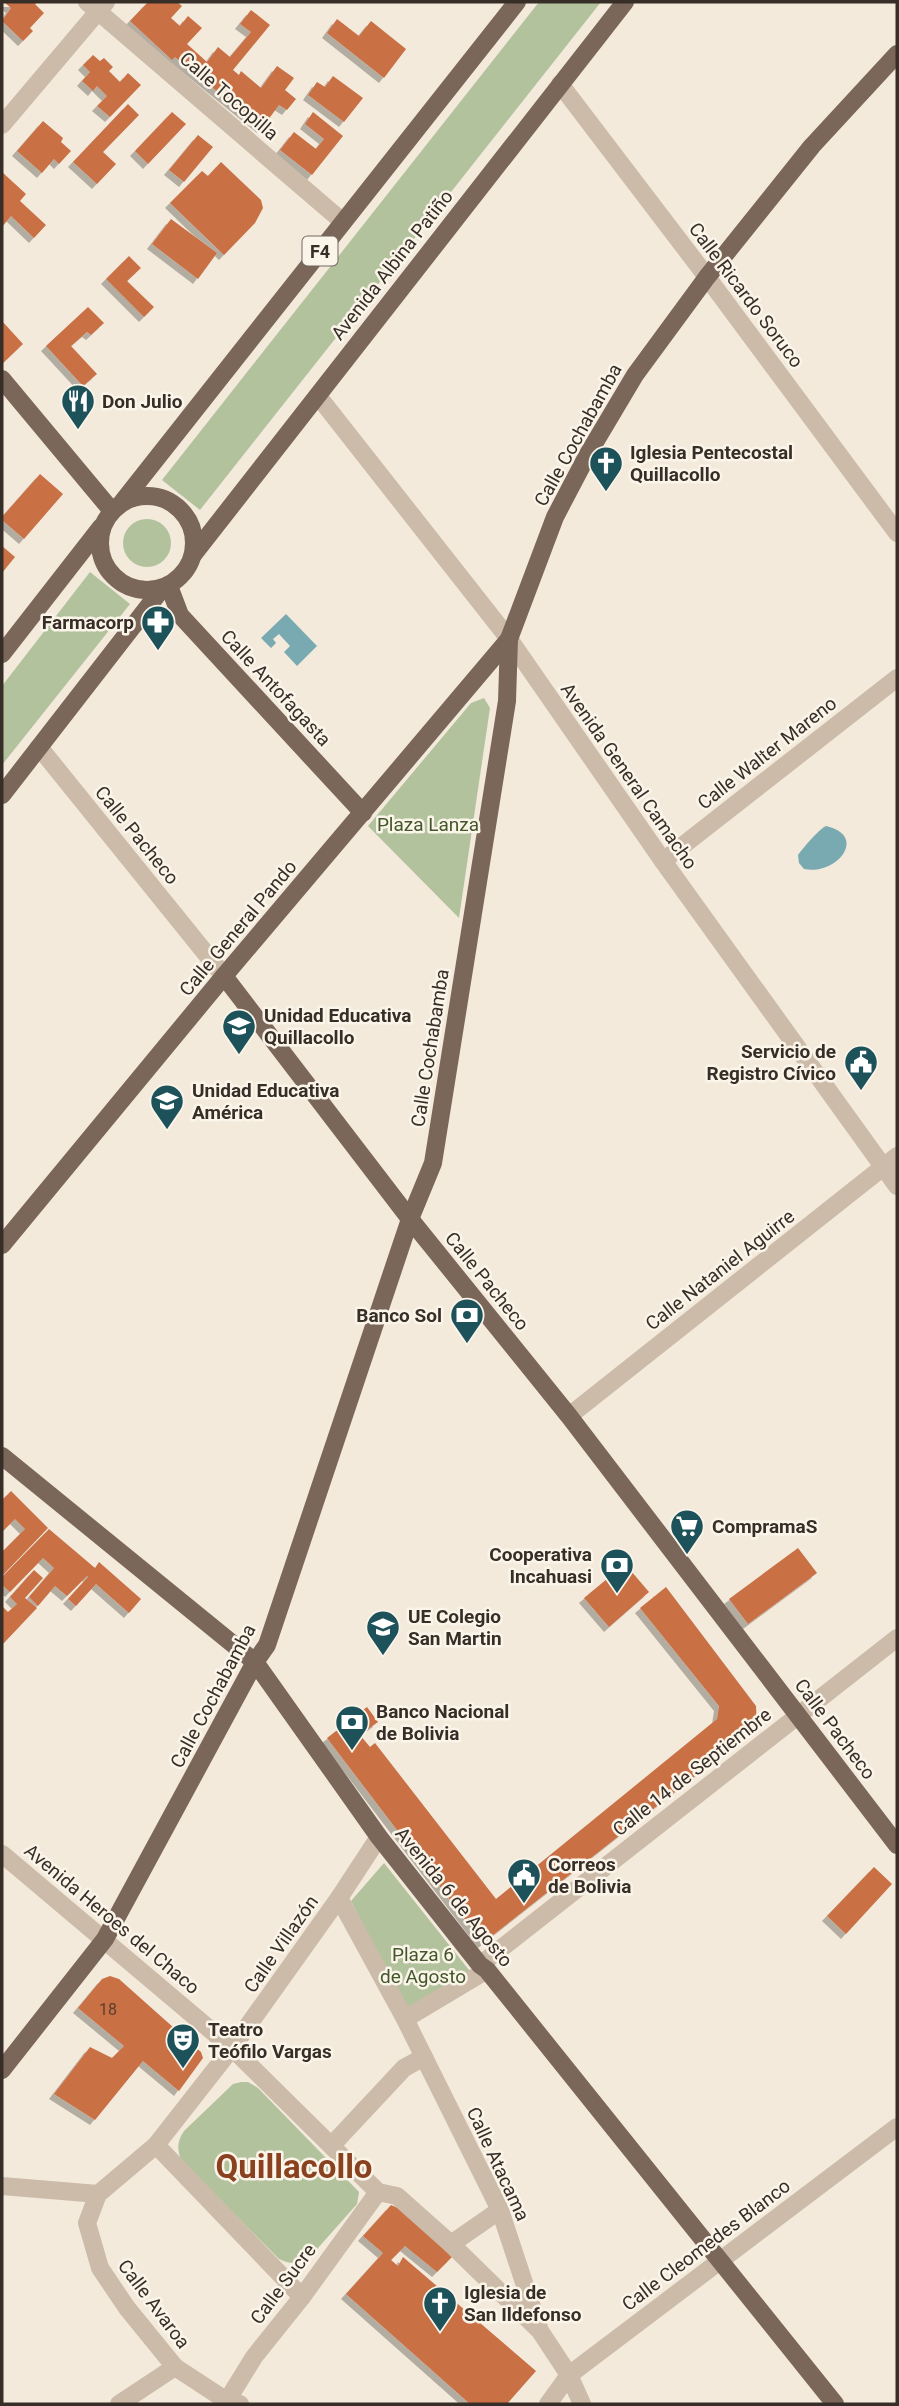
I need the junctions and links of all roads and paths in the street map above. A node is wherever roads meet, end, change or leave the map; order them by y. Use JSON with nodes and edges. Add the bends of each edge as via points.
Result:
{"nodes":[{"id":1,"x":517,"y":2,"type":"edge"},
{"id":2,"x":625,"y":2,"type":"edge"},
{"id":3,"x":97,"y":5,"type":"edge"},
{"id":4,"x":897,"y":54,"type":"edge"},
{"id":5,"x":560,"y":84,"type":"junction"},
{"id":6,"x":2,"y":124,"type":"edge"},
{"id":7,"x":342,"y":222,"type":"junction"},
{"id":8,"x":707,"y":277,"type":"junction"},
{"id":9,"x":2,"y":379,"type":"edge"},
{"id":10,"x":318,"y":396,"type":"junction"},
{"id":11,"x":113,"y":512,"type":"junction"},
{"id":12,"x":897,"y":533,"type":"edge"},
{"id":13,"x":193,"y":555,"type":"junction"},
{"id":14,"x":165,"y":588,"type":"junction"},
{"id":15,"x":509,"y":639,"type":"junction"},
{"id":16,"x":2,"y":654,"type":"edge"},
{"id":17,"x":897,"y":678,"type":"edge"},
{"id":18,"x":39,"y":747,"type":"junction"},
{"id":19,"x":2,"y":795,"type":"edge"},
{"id":20,"x":363,"y":813,"type":"junction"},
{"id":21,"x":663,"y":861,"type":"junction"},
{"id":22,"x":223,"y":976,"type":"junction"},
{"id":23,"x":890,"y":1162,"type":"edge"},
{"id":24,"x":897,"y":1186,"type":"edge"},
{"id":25,"x":411,"y":1219,"type":"junction"},
{"id":26,"x":2,"y":1245,"type":"edge"},
{"id":27,"x":569,"y":1416,"type":"junction"},
{"id":28,"x":2,"y":1456,"type":"edge"},
{"id":29,"x":897,"y":1638,"type":"edge"},
{"id":30,"x":255,"y":1662,"type":"junction"},
{"id":31,"x":798,"y":1716,"type":"junction"},
{"id":32,"x":379,"y":1837,"type":"junction"},
{"id":33,"x":897,"y":1845,"type":"edge"},
{"id":34,"x":2,"y":1854,"type":"edge"},
{"id":35,"x":339,"y":1898,"type":"junction"},
{"id":36,"x":105,"y":1939,"type":"junction"},
{"id":37,"x":483,"y":1968,"type":"junction"},
{"id":38,"x":405,"y":2019,"type":"junction"},
{"id":39,"x":232,"y":2048,"type":"junction"},
{"id":40,"x":424,"y":2057,"type":"junction"},
{"id":41,"x":2,"y":2070,"type":"edge"},
{"id":42,"x":897,"y":2127,"type":"edge"},
{"id":43,"x":156,"y":2145,"type":"junction"},
{"id":44,"x":332,"y":2145,"type":"junction"},
{"id":45,"x":2,"y":2186,"type":"edge"},
{"id":46,"x":378,"y":2192,"type":"junction"},
{"id":47,"x":98,"y":2194,"type":"junction"},
{"id":48,"x":500,"y":2210,"type":"junction"},
{"id":49,"x":451,"y":2244,"type":"junction"},
{"id":50,"x":720,"y":2262,"type":"junction"},
{"id":51,"x":302,"y":2297,"type":"junction"},
{"id":52,"x":540,"y":2331,"type":"junction"},
{"id":53,"x":174,"y":2367,"type":"junction"},
{"id":54,"x":569,"y":2375,"type":"junction"},
{"id":55,"x":231,"y":2403,"type":"edge"},
{"id":56,"x":119,"y":2404,"type":"edge"},
{"id":57,"x":548,"y":2404,"type":"edge"},
{"id":58,"x":582,"y":2404,"type":"edge"},
{"id":59,"x":835,"y":2404,"type":"edge"}],
"edges":[{"from":1,"to":7,"type":"main road","number":"F4"},
{"from":2,"to":5,"type":"main road","name":"Avenida Albina Patiño"},
{"from":3,"to":6,"type":"street"},
{"from":3,"to":7,"type":"street","name":"Calle Tocopilla"},
{"from":4,"to":8,"type":"main road","name":"Calle Cochabamba","via":[[812,146]]},
{"from":5,"to":8,"type":"street","name":"Calle Ricardo Soruco"},
{"from":5,"to":10,"type":"main road","name":"Avenida Albina Patiño"},
{"from":7,"to":11,"type":"main road","number":"F4"},
{"from":8,"to":12,"type":"street","name":"Calle Ricardo Soruco"},
{"from":8,"to":15,"type":"main road","name":"Calle Cochabamba","via":[[635,375],[587,454],[555,517]]},
{"from":9,"to":11,"type":"main road"},
{"from":10,"to":13,"type":"main road","name":"Avenida Albina Patiño"},
{"from":10,"to":15,"type":"street","name":"Avenida General Camacho"},
{"from":11,"to":13,"type":"main road","via":[[141,495],[170,500],[191,524]]},
{"from":11,"to":14,"type":"main road","via":[[99,539],[107,569],[131,588]]},
{"from":11,"to":16,"type":"main road","number":"F4"},
{"from":13,"to":14,"type":"main road","via":[[186,569]]},
{"from":14,"to":18,"type":"main road"},
{"from":14,"to":20,"type":"main road","name":"Calle Antofagasta","via":[[180,615]]},
{"from":15,"to":20,"type":"main road","name":"Calle General Pando"},
{"from":15,"to":21,"type":"street","name":"Avenida General Camacho"},
{"from":15,"to":25,"type":"main road","name":"Calle Cochabamba","via":[[507,701],[433,1163]]},
{"from":17,"to":21,"type":"street","name":"Calle Walter Mareno"},
{"from":18,"to":19,"type":"main road"},
{"from":18,"to":22,"type":"street","name":"Calle Pacheco"},
{"from":20,"to":22,"type":"main road","name":"Calle General Pando"},
{"from":21,"to":23,"type":"street","name":"Avenida General Camacho"},
{"from":22,"to":25,"type":"main road","name":"Calle Pacheco"},
{"from":22,"to":26,"type":"main road","name":"Calle General Pando"},
{"from":23,"to":24,"type":"street","name":"Avenida General Camacho"},
{"from":23,"to":27,"type":"street","name":"Calle Nataniel Aguirre"},
{"from":25,"to":27,"type":"main road","name":"Calle Pacheco"},
{"from":25,"to":30,"type":"main road","name":"Calle Cochabamba","via":[[267,1645]]},
{"from":27,"to":31,"type":"main road","name":"Calle Pacheco"},
{"from":28,"to":30,"type":"main road","name":"Avenida 6 de Agosto"},
{"from":29,"to":31,"type":"street","name":"Calle 14 de Septiembre"},
{"from":30,"to":32,"type":"main road","name":"Avenida 6 de Agosto"},
{"from":30,"to":36,"type":"main road","name":"Calle Cochabamba"},
{"from":31,"to":33,"type":"main road","name":"Calle Pacheco"},
{"from":31,"to":37,"type":"street","name":"Calle 14 de Septiembre"},
{"from":32,"to":35,"type":"street","name":"Calle Villazón"},
{"from":32,"to":37,"type":"main road","name":"Avenida 6 de Agosto"},
{"from":34,"to":36,"type":"street","name":"Avenida Heroes del Chaco"},
{"from":35,"to":38,"type":"street","name":"Calle Atacama"},
{"from":35,"to":39,"type":"street","name":"Calle Villazón"},
{"from":36,"to":39,"type":"street","name":"Avenida Heroes del Chaco"},
{"from":36,"to":41,"type":"main road","name":"Calle Cochabamba"},
{"from":37,"to":38,"type":"street","name":"Calle 14 de Septiembre"},
{"from":37,"to":50,"type":"main road","name":"Avenida 6 de Agosto"},
{"from":38,"to":40,"type":"street","name":"Calle Atacama"},
{"from":39,"to":43,"type":"street","name":"Calle Villazón"},
{"from":39,"to":44,"type":"street","name":"Avenida Heroes del Chaco"},
{"from":40,"to":44,"type":"street","via":[[404,2068]]},
{"from":40,"to":48,"type":"street","name":"Calle Atacama"},
{"from":42,"to":50,"type":"street","name":"Calle Cleomedes Blanco"},
{"from":43,"to":47,"type":"street","name":"Calle Villazón"},
{"from":43,"to":51,"type":"street"},
{"from":44,"to":46,"type":"street","name":"Avenida Heroes del Chaco"},
{"from":45,"to":47,"type":"street"},
{"from":46,"to":49,"type":"street","via":[[397,2196]]},
{"from":46,"to":51,"type":"street","name":"Calle Sucre"},
{"from":47,"to":53,"type":"street","name":"Calle Avaroa","via":[[88,2223],[100,2268]]},
{"from":48,"to":49,"type":"street"},
{"from":48,"to":52,"type":"street","name":"Calle Atacama"},
{"from":49,"to":52,"type":"street"},
{"from":50,"to":54,"type":"street","name":"Calle Cleomedes Blanco"},
{"from":50,"to":59,"type":"main road","name":"Avenida 6 de Agosto"},
{"from":51,"to":55,"type":"street","name":"Calle Sucre","via":[[254,2357]]},
{"from":52,"to":54,"type":"street","name":"Calle Atacama"},
{"from":53,"to":55,"type":"street","name":"Calle Avaroa"},
{"from":53,"to":56,"type":"street"},
{"from":54,"to":57,"type":"street","name":"Calle Cleomedes Blanco"},
{"from":54,"to":58,"type":"street","name":"Calle Atacama"}]}
